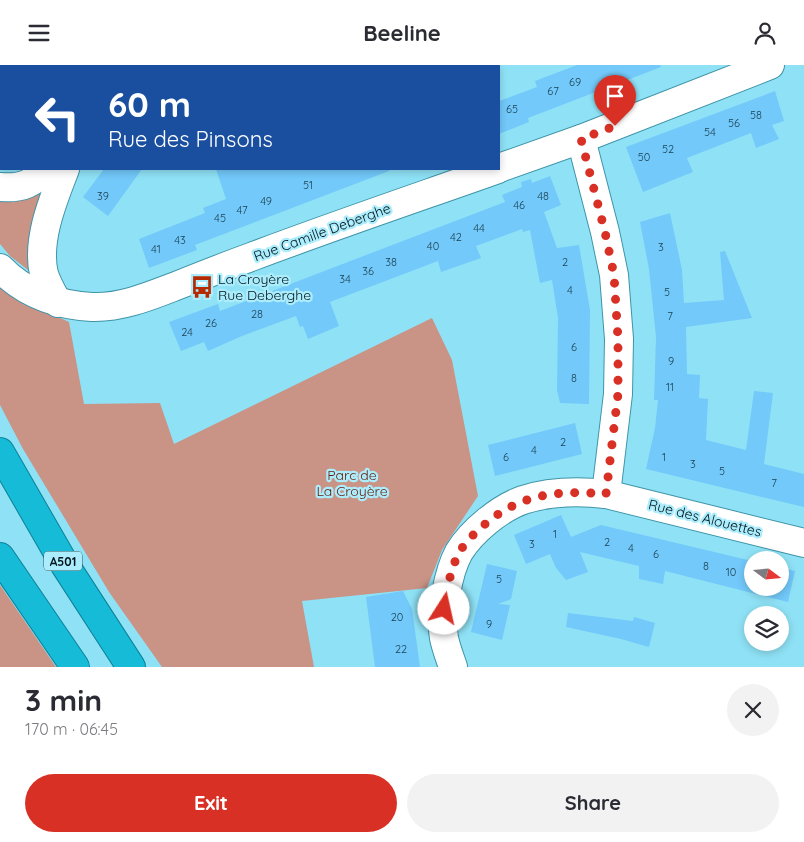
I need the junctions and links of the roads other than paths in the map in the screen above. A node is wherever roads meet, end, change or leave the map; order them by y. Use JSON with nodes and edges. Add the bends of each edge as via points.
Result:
{"nodes":[{"id":1,"x":770,"y":65,"type":"edge"},
{"id":2,"x":581,"y":139,"type":"junction"},
{"id":3,"x":500,"y":168,"type":"edge"},
{"id":4,"x":48,"y":170,"type":"edge"},
{"id":5,"x":65,"y":170,"type":"edge"},
{"id":6,"x":495,"y":170,"type":"edge"},
{"id":7,"x":0,"y":187,"type":"edge"},
{"id":8,"x":0,"y":268,"type":"edge"},
{"id":9,"x":58,"y":303,"type":"junction"},
{"id":10,"x":0,"y":452,"type":"edge"},
{"id":11,"x":606,"y":494,"type":"junction"},
{"id":12,"x":804,"y":543,"type":"edge"},
{"id":13,"x":0,"y":557,"type":"edge"},
{"id":14,"x":76,"y":667,"type":"edge"},
{"id":15,"x":131,"y":667,"type":"edge"},
{"id":16,"x":454,"y":667,"type":"edge"}],
"edges":[{"from":1,"to":2,"type":"street","name":"Rue Camille Deberghe"},
{"from":2,"to":3,"type":"street","name":"Rue Camille Deberghe"},
{"from":2,"to":11,"type":"street","via":[[614,275],[618,394]]},
{"from":4,"to":7,"type":"street","via":[[34,182],[14,189]]},
{"from":5,"to":9,"type":"street","via":[[41,252],[44,276]]},
{"from":6,"to":9,"type":"street","name":"Rue Camille Deberghe","via":[[144,298],[93,307]]},
{"from":8,"to":9,"type":"street","name":"Rue Camille Deberghe","via":[[35,295]]},
{"from":10,"to":15,"type":"highway","number":"A501","via":[[65,565]]},
{"from":11,"to":12,"type":"street","name":"Rue des Alouettes"},
{"from":11,"to":16,"type":"street","name":"Rue des Alouettes","via":[[562,492],[521,501],[494,516],[473,535],[459,553],[444,609],[444,637]]},
{"from":13,"to":14,"type":"highway"}]}
